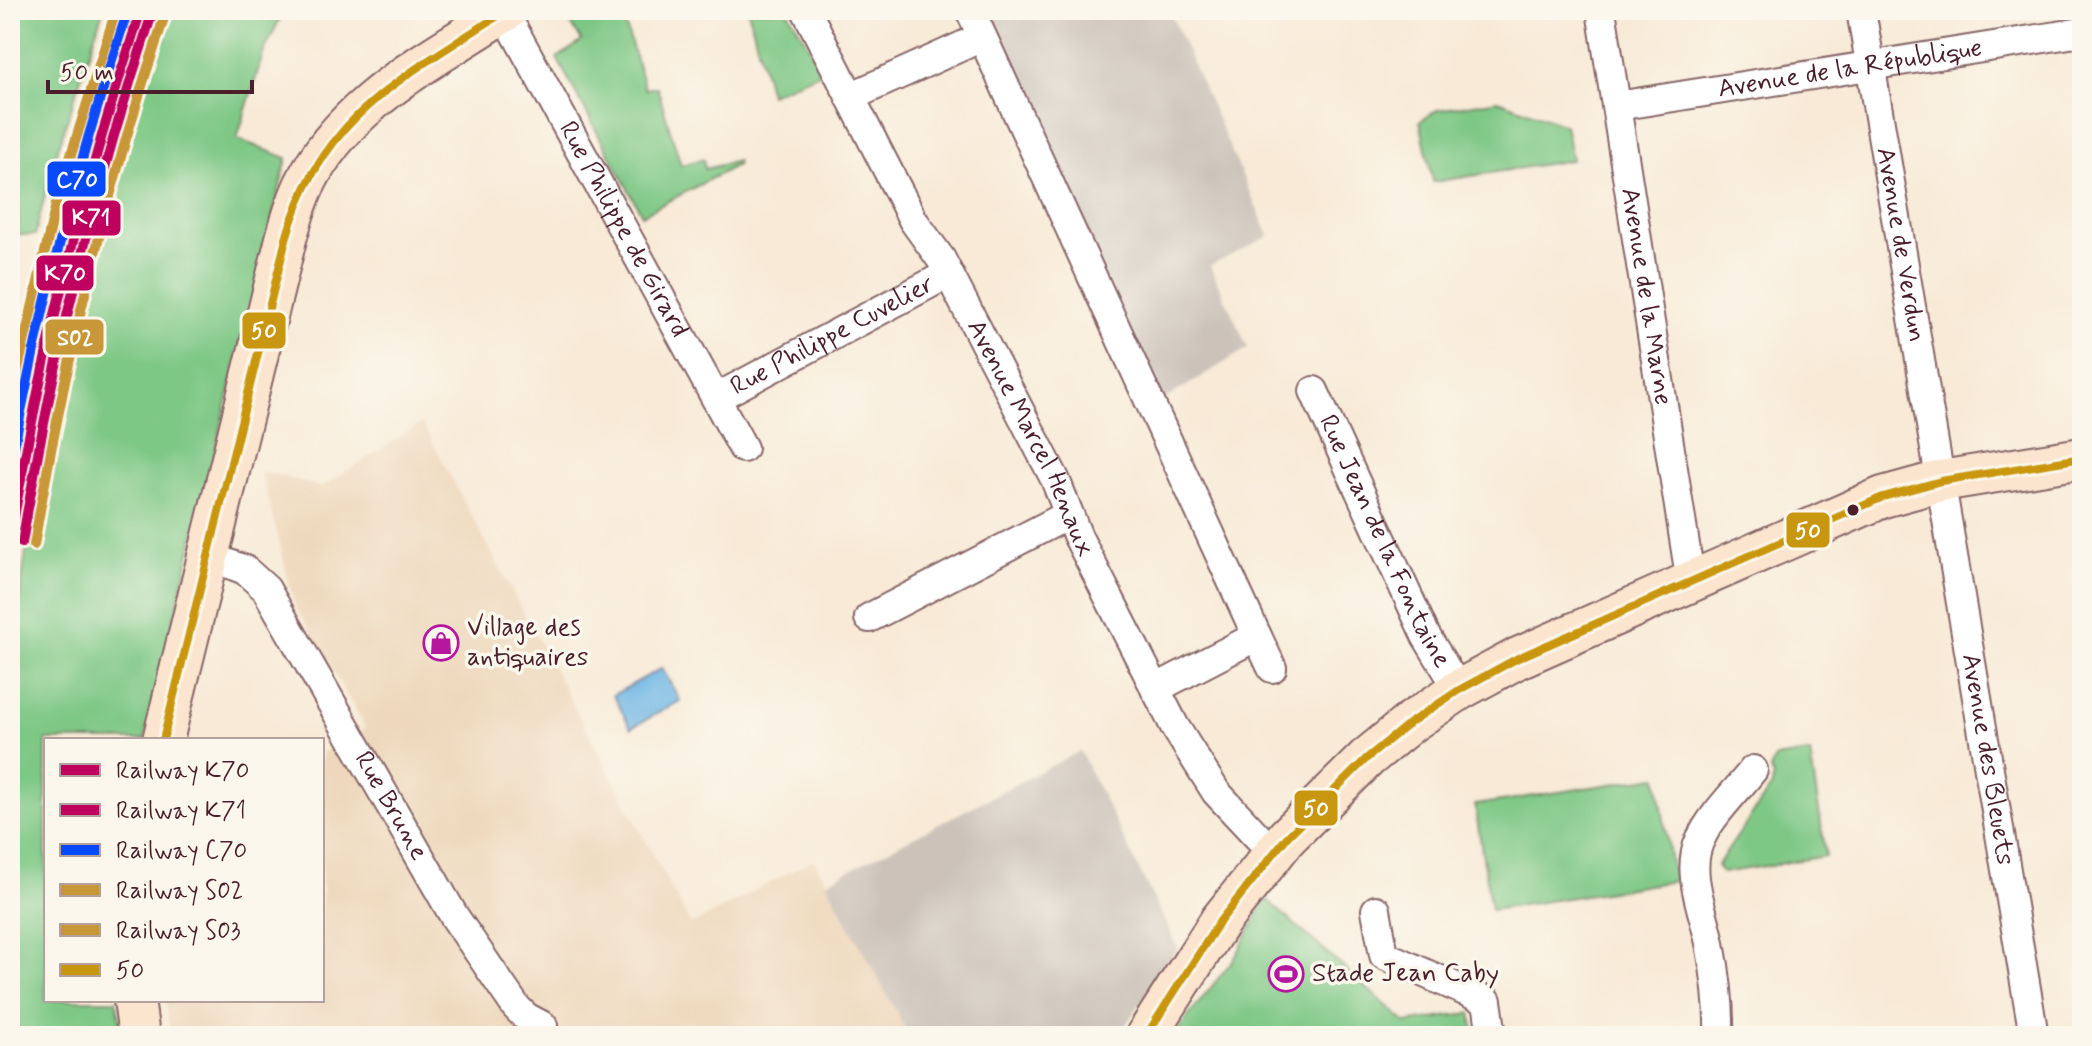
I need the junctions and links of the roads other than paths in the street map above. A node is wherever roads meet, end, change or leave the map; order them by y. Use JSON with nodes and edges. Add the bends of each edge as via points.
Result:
{"nodes":[{"id":1,"x":806,"y":10,"type":"edge"},
{"id":2,"x":970,"y":10,"type":"edge"},
{"id":3,"x":1601,"y":10,"type":"edge"},
{"id":4,"x":1861,"y":10,"type":"edge"},
{"id":5,"x":506,"y":11,"type":"edge"},
{"id":6,"x":2082,"y":32,"type":"edge"},
{"id":7,"x":982,"y":37,"type":"junction"},
{"id":8,"x":1869,"y":67,"type":"junction"},
{"id":9,"x":850,"y":97,"type":"junction"},
{"id":10,"x":1617,"y":106,"type":"junction"},
{"id":11,"x":948,"y":274,"type":"junction"},
{"id":12,"x":1314,"y":391,"type":"dead end"},
{"id":13,"x":716,"y":398,"type":"junction"},
{"id":14,"x":743,"y":448,"type":"dead end"},
{"id":15,"x":2082,"y":458,"type":"edge"},
{"id":16,"x":1941,"y":481,"type":"junction"},
{"id":17,"x":1068,"y":515,"type":"junction"},
{"id":18,"x":208,"y":556,"type":"junction"},
{"id":19,"x":1691,"y":583,"type":"junction"},
{"id":20,"x":869,"y":618,"type":"dead end"},
{"id":21,"x":1257,"y":636,"type":"junction"},
{"id":22,"x":1272,"y":668,"type":"dead end"},
{"id":23,"x":1155,"y":689,"type":"junction"},
{"id":24,"x":1459,"y":690,"type":"junction"},
{"id":25,"x":163,"y":738,"type":"edge"},
{"id":26,"x":1753,"y":770,"type":"dead end"},
{"id":27,"x":1273,"y":853,"type":"junction"},
{"id":28,"x":1376,"y":910,"type":"dead end"},
{"id":29,"x":134,"y":1002,"type":"edge"},
{"id":30,"x":543,"y":1026,"type":"dead end"},
{"id":31,"x":139,"y":1036,"type":"edge"},
{"id":32,"x":1146,"y":1036,"type":"edge"},
{"id":33,"x":1492,"y":1036,"type":"edge"},
{"id":34,"x":1719,"y":1036,"type":"edge"},
{"id":35,"x":2034,"y":1036,"type":"edge"}],
"edges":[{"from":1,"to":9,"type":"street","name":"Avenue Marcel Henaux"},
{"from":2,"to":7,"type":"street"},
{"from":3,"to":10,"type":"street","name":"Avenue de la Marne"},
{"from":4,"to":8,"type":"street","name":"Avenue de Verdun"},
{"from":5,"to":13,"type":"street","name":"Rue Philippe de Girard"},
{"from":5,"to":18,"type":"main road","via":[[369,103],[333,139],[304,185]]},
{"from":6,"to":8,"type":"street","name":"Avenue de la République"},
{"from":7,"to":9,"type":"street"},
{"from":7,"to":21,"type":"street"},
{"from":8,"to":10,"type":"street","name":"Avenue de la République"},
{"from":8,"to":16,"type":"street","name":"Avenue de Verdun"},
{"from":9,"to":11,"type":"street","name":"Avenue Marcel Henaux","via":[[913,220]]},
{"from":10,"to":19,"type":"street","name":"Avenue de la Marne"},
{"from":11,"to":13,"type":"street","name":"Rue Philippe Cuvelier"},
{"from":11,"to":17,"type":"street","name":"Avenue Marcel Henaux","via":[[1055,479]]},
{"from":12,"to":24,"type":"street","name":"Rue Jean de la Fontaine","via":[[1426,636]]},
{"from":13,"to":14,"type":"street","name":"Rue Philippe de Girard"},
{"from":15,"to":16,"type":"main road"},
{"from":16,"to":19,"type":"main road","via":[[1869,503]]},
{"from":16,"to":35,"type":"street","name":"Avenue des Bleuets"},
{"from":17,"to":20,"type":"street"},
{"from":17,"to":23,"type":"street","name":"Avenue Marcel Henaux"},
{"from":18,"to":25,"type":"main road"},
{"from":18,"to":30,"type":"street","name":"Rue Brune","via":[[245,570],[266,589],[454,916],[516,1007]]},
{"from":19,"to":24,"type":"main road","via":[[1518,658]]},
{"from":21,"to":22,"type":"street"},
{"from":21,"to":23,"type":"street"},
{"from":23,"to":27,"type":"street","name":"Avenue Marcel Henaux","via":[[1206,777]]},
{"from":24,"to":27,"type":"main road","via":[[1374,752]]},
{"from":26,"to":34,"type":"street","via":[[1710,824],[1697,851],[1696,884],[1718,994]]},
{"from":27,"to":32,"type":"main road","via":[[1220,921]]},
{"from":28,"to":33,"type":"street","via":[[1384,955],[1487,1001]]},
{"from":29,"to":31,"type":"main road"}]}
